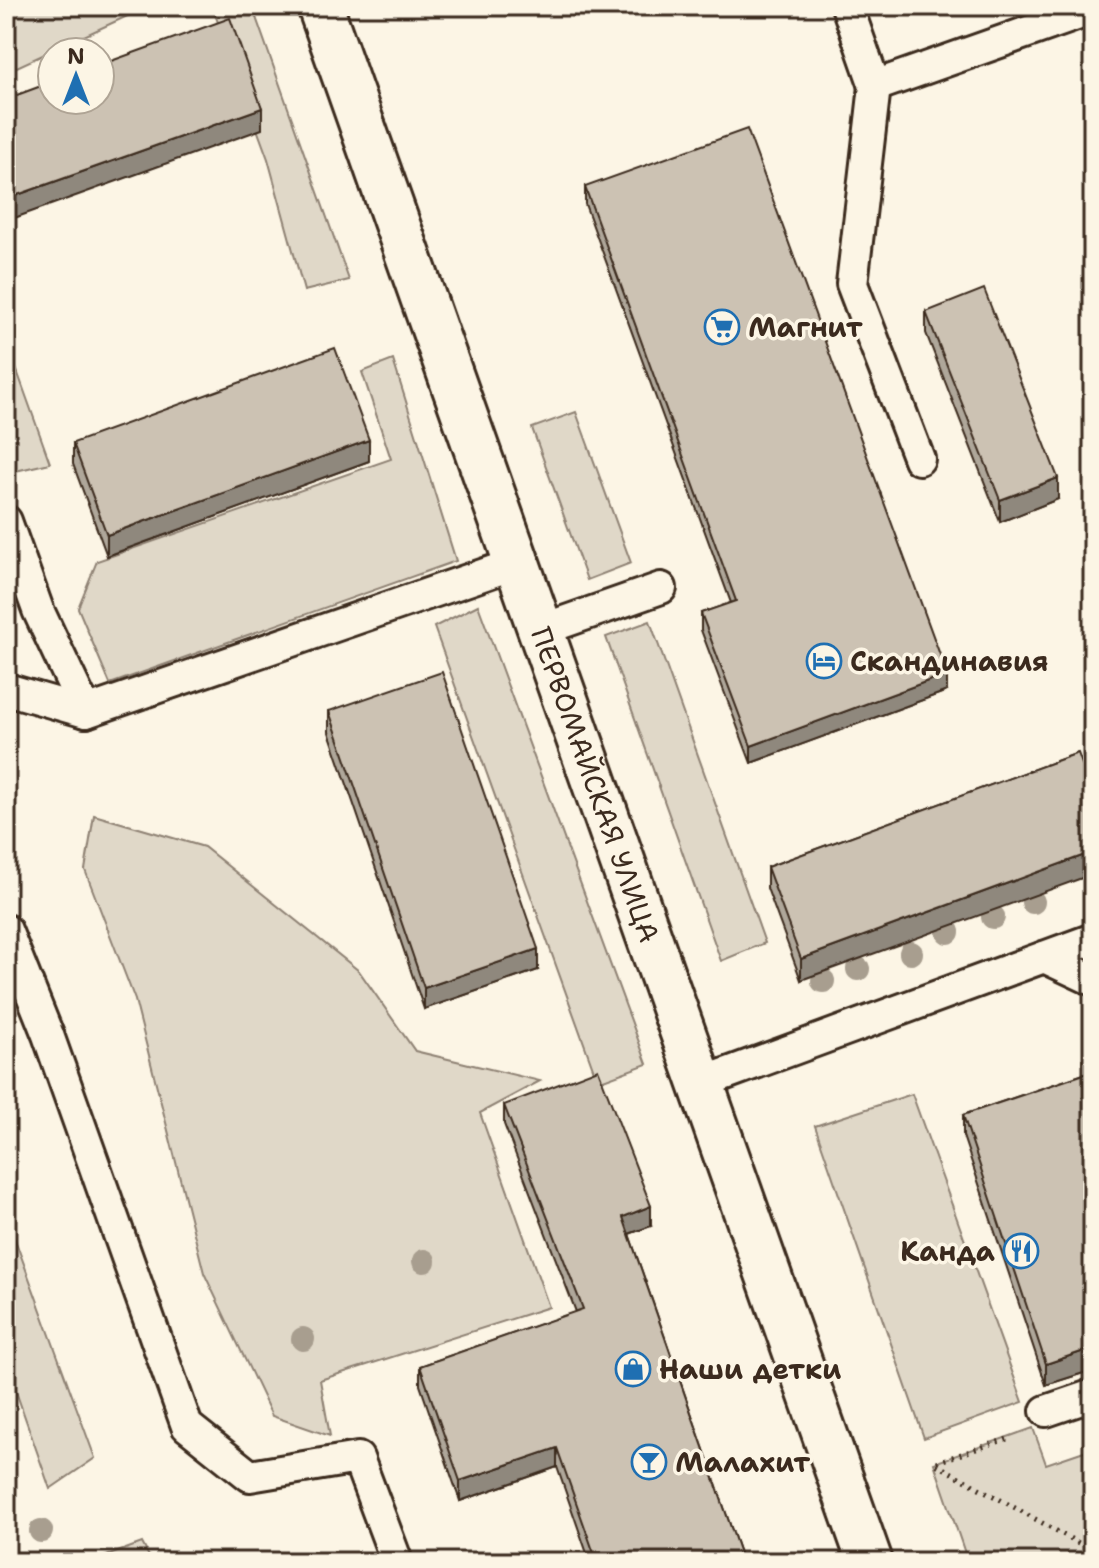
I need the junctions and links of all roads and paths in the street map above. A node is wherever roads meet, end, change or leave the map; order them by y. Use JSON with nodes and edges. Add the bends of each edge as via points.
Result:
{"nodes":[{"id":1,"x":320,"y":6,"type":"edge"},
{"id":2,"x":847,"y":6,"type":"edge"},
{"id":3,"x":1093,"y":9,"type":"edge"},
{"id":4,"x":875,"y":86,"type":"junction"},
{"id":5,"x":919,"y":459,"type":"dead end"},
{"id":6,"x":6,"y":521,"type":"edge"},
{"id":7,"x":517,"y":563,"type":"junction"},
{"id":8,"x":661,"y":588,"type":"dead end"},
{"id":9,"x":541,"y":630,"type":"junction"},
{"id":10,"x":6,"y":689,"type":"edge"},
{"id":11,"x":86,"y":712,"type":"junction"},
{"id":12,"x":6,"y":930,"type":"edge"},
{"id":13,"x":1093,"y":939,"type":"edge"},
{"id":14,"x":1044,"y":957,"type":"junction"},
{"id":15,"x":1093,"y":980,"type":"edge"},
{"id":16,"x":701,"y":1083,"type":"junction"},
{"id":17,"x":1093,"y":1395,"type":"edge"},
{"id":18,"x":1046,"y":1411,"type":"dead end"},
{"id":19,"x":1021,"y":1435,"type":"dead end"},
{"id":20,"x":1093,"y":1551,"type":"edge"},
{"id":21,"x":397,"y":1562,"type":"edge"},
{"id":22,"x":870,"y":1562,"type":"edge"}],
"edges":[{"from":1,"to":7,"type":"main road","name":"ПЕРВОМАЙСКАЯ УЛИЦА"},
{"from":2,"to":4,"type":"lane"},
{"from":3,"to":4,"type":"lane"},
{"from":4,"to":5,"type":"lane","via":[[852,284]]},
{"from":6,"to":11,"type":"lane","via":[[38,610]]},
{"from":7,"to":9,"type":"main road","name":"ПЕРВОМАЙСКАЯ УЛИЦА"},
{"from":7,"to":11,"type":"lane"},
{"from":8,"to":9,"type":"lane"},
{"from":9,"to":16,"type":"main road","name":"ПЕРВОМАЙСКАЯ УЛИЦА"},
{"from":10,"to":11,"type":"lane"},
{"from":12,"to":21,"type":"lane","via":[[187,1426],[250,1476],[358,1458]]},
{"from":13,"to":14,"type":"lane"},
{"from":14,"to":15,"type":"lane"},
{"from":14,"to":16,"type":"lane"},
{"from":16,"to":22,"type":"main road","name":"ПЕРВОМАЙСКАЯ УЛИЦА"},
{"from":17,"to":18,"type":"lane"},
{"from":19,"to":20,"type":"path","via":[[934,1463]]}]}
